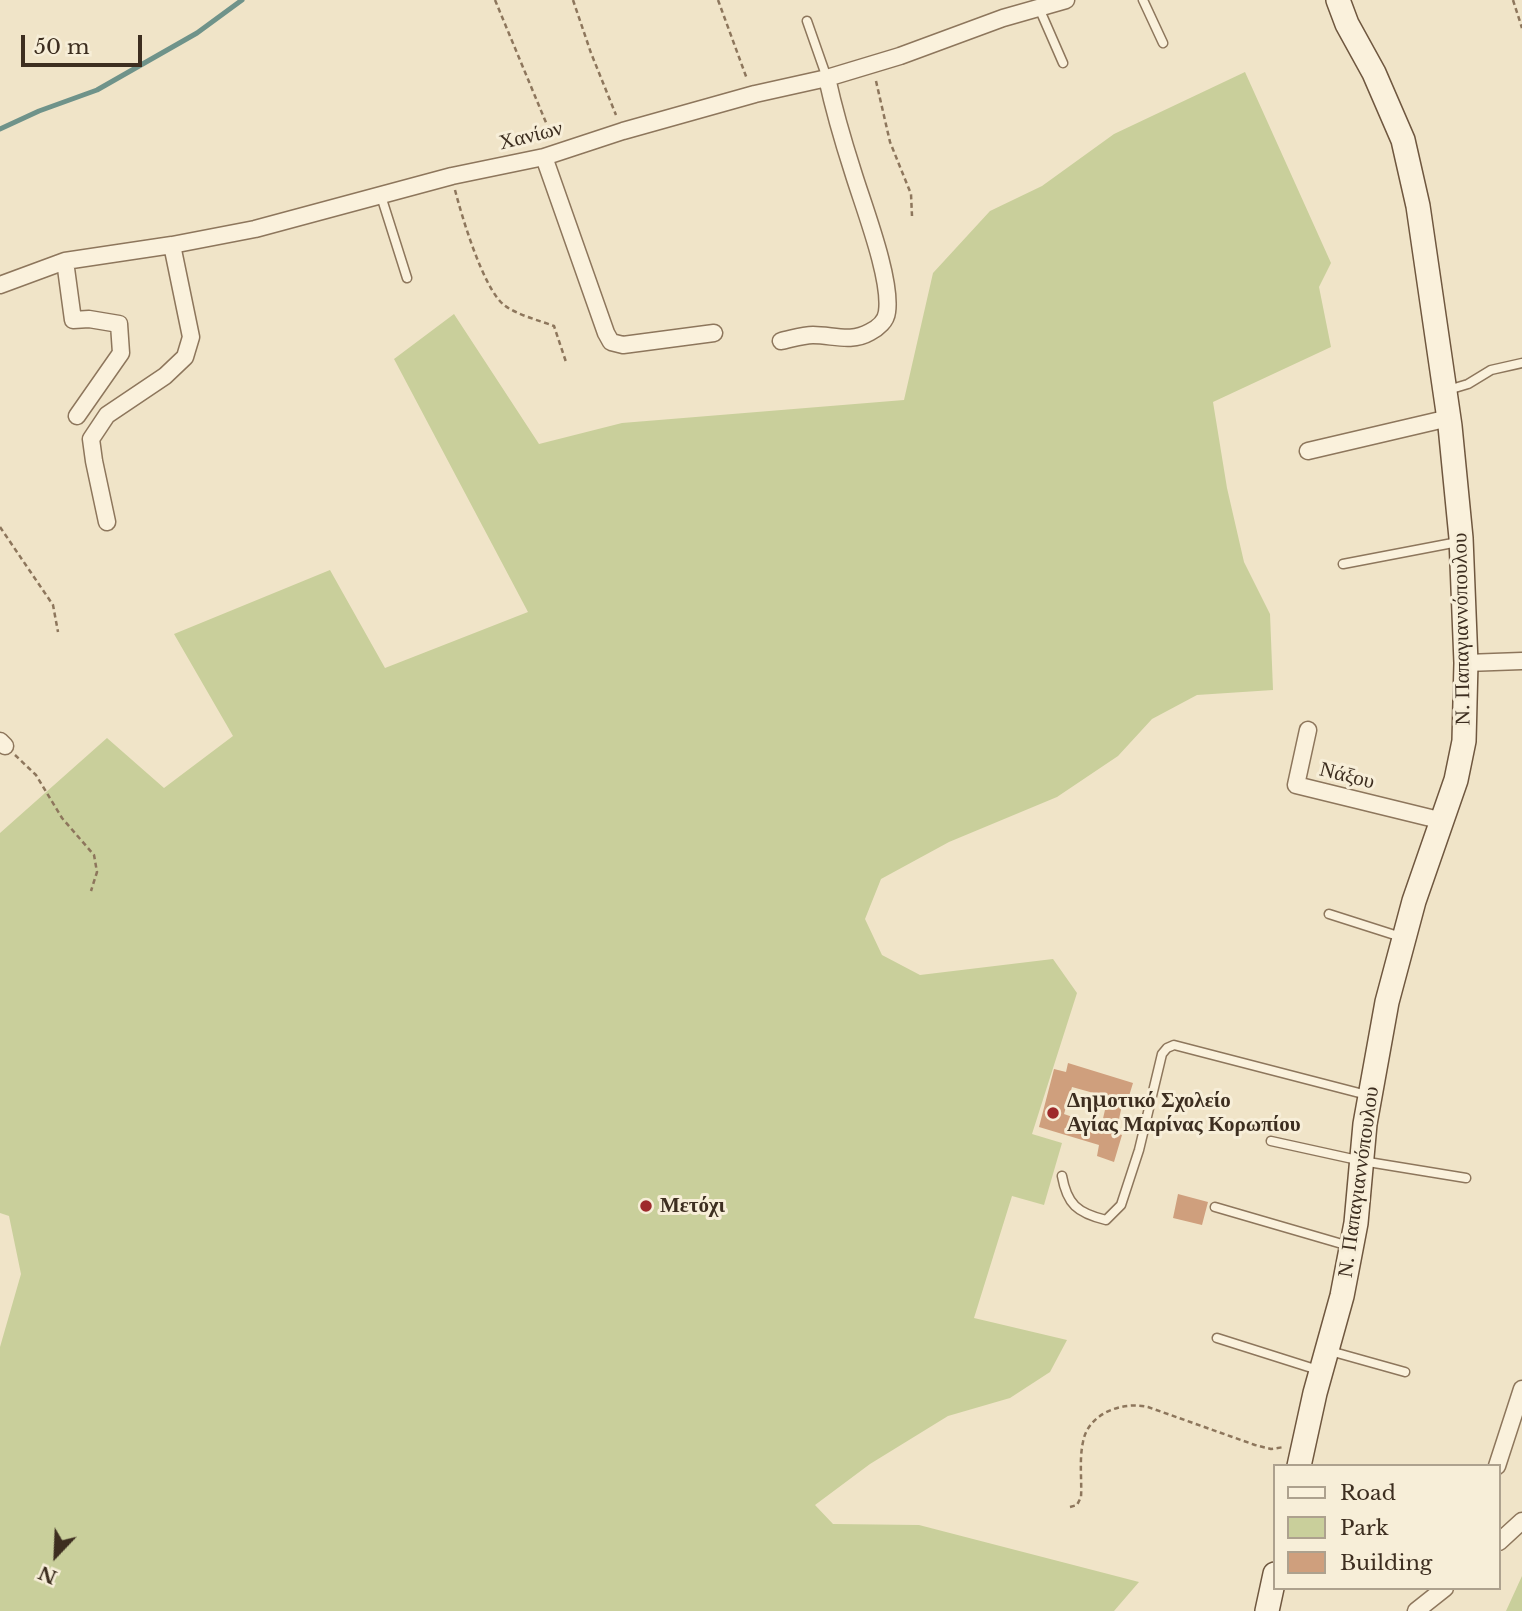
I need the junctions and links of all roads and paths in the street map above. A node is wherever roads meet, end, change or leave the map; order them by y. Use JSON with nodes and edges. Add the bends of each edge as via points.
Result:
{"nodes":[{"id":1,"x":495,"y":0,"type":"edge"},
{"id":2,"x":573,"y":0,"type":"edge"},
{"id":3,"x":718,"y":0,"type":"edge"},
{"id":4,"x":1066,"y":0,"type":"edge"},
{"id":5,"x":1143,"y":0,"type":"edge"},
{"id":6,"x":1338,"y":0,"type":"edge"},
{"id":7,"x":1513,"y":0,"type":"edge"},
{"id":8,"x":1039,"y":8,"type":"junction"},
{"id":9,"x":807,"y":21,"type":"dead end"},
{"id":10,"x":1522,"y":28,"type":"edge"},
{"id":11,"x":1163,"y":43,"type":"dead end"},
{"id":12,"x":1063,"y":63,"type":"dead end"},
{"id":13,"x":873,"y":64,"type":"junction"},
{"id":14,"x":827,"y":78,"type":"junction"},
{"id":15,"x":755,"y":94,"type":"junction"},
{"id":16,"x":623,"y":131,"type":"junction"},
{"id":17,"x":551,"y":155,"type":"junction"},
{"id":18,"x":452,"y":176,"type":"junction"},
{"id":19,"x":381,"y":196,"type":"junction"},
{"id":20,"x":912,"y":216,"type":"dead end"},
{"id":21,"x":172,"y":245,"type":"junction"},
{"id":22,"x":65,"y":261,"type":"junction"},
{"id":23,"x":407,"y":278,"type":"dead end"},
{"id":24,"x":0,"y":285,"type":"edge"},
{"id":25,"x":714,"y":333,"type":"dead end"},
{"id":26,"x":781,"y":341,"type":"dead end"},
{"id":27,"x":566,"y":362,"type":"dead end"},
{"id":28,"x":1522,"y":363,"type":"edge"},
{"id":29,"x":1445,"y":391,"type":"junction"},
{"id":30,"x":77,"y":416,"type":"dead end"},
{"id":31,"x":1449,"y":418,"type":"junction"},
{"id":32,"x":1308,"y":451,"type":"dead end"},
{"id":33,"x":107,"y":522,"type":"dead end"},
{"id":34,"x":0,"y":527,"type":"edge"},
{"id":35,"x":1461,"y":542,"type":"junction"},
{"id":36,"x":1343,"y":564,"type":"dead end"},
{"id":37,"x":58,"y":632,"type":"dead end"},
{"id":38,"x":1522,"y":661,"type":"edge"},
{"id":39,"x":1466,"y":663,"type":"junction"},
{"id":40,"x":1308,"y":730,"type":"dead end"},
{"id":41,"x":3,"y":743,"type":"edge"},
{"id":42,"x":1443,"y":821,"type":"junction"},
{"id":43,"x":90,"y":891,"type":"dead end"},
{"id":44,"x":1329,"y":914,"type":"dead end"},
{"id":45,"x":1404,"y":938,"type":"junction"},
{"id":46,"x":1370,"y":1096,"type":"junction"},
{"id":47,"x":1271,"y":1141,"type":"dead end"},
{"id":48,"x":1362,"y":1161,"type":"junction"},
{"id":49,"x":1062,"y":1176,"type":"dead end"},
{"id":50,"x":1466,"y":1178,"type":"dead end"},
{"id":51,"x":1215,"y":1207,"type":"dead end"},
{"id":52,"x":1352,"y":1247,"type":"junction"},
{"id":53,"x":1217,"y":1338,"type":"dead end"},
{"id":54,"x":1324,"y":1361,"type":"junction"},
{"id":55,"x":1405,"y":1372,"type":"dead end"},
{"id":56,"x":1522,"y":1389,"type":"edge"},
{"id":57,"x":1304,"y":1442,"type":"junction"},
{"id":58,"x":1299,"y":1464,"type":"edge"},
{"id":59,"x":1498,"y":1464,"type":"edge"},
{"id":60,"x":1070,"y":1507,"type":"dead end"},
{"id":61,"x":1521,"y":1523,"type":"edge"},
{"id":62,"x":1501,"y":1540,"type":"edge"},
{"id":63,"x":1274,"y":1579,"type":"edge"},
{"id":64,"x":1442,"y":1590,"type":"edge"},
{"id":65,"x":1267,"y":1611,"type":"edge"},
{"id":66,"x":1416,"y":1611,"type":"edge"}],
"edges":[{"from":1,"to":17,"type":"path"},
{"from":2,"to":16,"type":"path"},
{"from":3,"to":15,"type":"path"},
{"from":4,"to":8,"type":"street","name":"Χανίων"},
{"from":5,"to":11,"type":"lane"},
{"from":6,"to":29,"type":"street","name":"Ν. Παπαγιαννόπουλου","via":[[1403,140],[1418,206]]},
{"from":7,"to":10,"type":"path"},
{"from":8,"to":12,"type":"lane"},
{"from":8,"to":13,"type":"street","name":"Χανίων"},
{"from":9,"to":14,"type":"lane"},
{"from":13,"to":14,"type":"street","name":"Χανίων"},
{"from":13,"to":20,"type":"path","via":[[890,142],[911,194]]},
{"from":14,"to":15,"type":"street","name":"Χανίων"},
{"from":14,"to":26,"type":"street","via":[[885,280],[887,312],[878,326],[862,336],[811,335]]},
{"from":15,"to":16,"type":"street","name":"Χανίων"},
{"from":16,"to":17,"type":"street","name":"Χανίων"},
{"from":17,"to":18,"type":"street","name":"Χανίων"},
{"from":17,"to":25,"type":"street","via":[[611,342],[623,345]]},
{"from":18,"to":19,"type":"street","name":"Χανίων"},
{"from":18,"to":27,"type":"path","via":[[463,221],[491,288],[504,304],[554,326]]},
{"from":19,"to":21,"type":"street","name":"Χανίων"},
{"from":19,"to":23,"type":"lane"},
{"from":21,"to":22,"type":"street","name":"Χανίων"},
{"from":21,"to":33,"type":"street","via":[[191,337],[185,357],[107,415],[91,439]]},
{"from":22,"to":24,"type":"street","name":"Χανίων"},
{"from":22,"to":30,"type":"street","via":[[73,320],[119,324],[121,353]]},
{"from":28,"to":29,"type":"lane","via":[[1491,370]]},
{"from":29,"to":31,"type":"street","name":"Ν. Παπαγιαννόπουλου"},
{"from":31,"to":32,"type":"street"},
{"from":31,"to":35,"type":"street","name":"Ν. Παπαγιαννόπουλου"},
{"from":34,"to":37,"type":"path","via":[[53,605]]},
{"from":35,"to":36,"type":"lane"},
{"from":35,"to":39,"type":"street","name":"Ν. Παπαγιαννόπουλου"},
{"from":38,"to":39,"type":"street"},
{"from":39,"to":42,"type":"street","name":"Ν. Παπαγιαννόπουλου","via":[[1464,741]]},
{"from":40,"to":42,"type":"street","name":"Νάξου","via":[[1296,785]]},
{"from":41,"to":43,"type":"path","via":[[36,775],[62,818],[94,855],[97,872]]},
{"from":42,"to":45,"type":"street","name":"Ν. Παπαγιαννόπουλου"},
{"from":44,"to":45,"type":"lane"},
{"from":45,"to":46,"type":"street","name":"Ν. Παπαγιαννόπουλου"},
{"from":46,"to":48,"type":"street","name":"Ν. Παπαγιαννόπουλου"},
{"from":46,"to":49,"type":"lane","via":[[1174,1045],[1162,1054],[1121,1205],[1106,1220],[1085,1215],[1065,1196]]},
{"from":47,"to":48,"type":"lane"},
{"from":48,"to":50,"type":"lane"},
{"from":48,"to":52,"type":"street","name":"Ν. Παπαγιαννόπουλου"},
{"from":51,"to":52,"type":"lane"},
{"from":52,"to":54,"type":"street","name":"Ν. Παπαγιαννόπουλου"},
{"from":53,"to":54,"type":"lane"},
{"from":54,"to":55,"type":"lane"},
{"from":54,"to":57,"type":"street","name":"Ν. Παπαγιαννόπουλου"},
{"from":56,"to":59,"type":"street"},
{"from":57,"to":58,"type":"street","name":"Ν. Παπαγιαννόπουλου"},
{"from":57,"to":60,"type":"path","via":[[1271,1449],[1148,1407],[1122,1405],[1091,1424],[1083,1440],[1081,1497],[1077,1506]]},
{"from":61,"to":62,"type":"street"},
{"from":63,"to":65,"type":"street"},
{"from":64,"to":66,"type":"street"}]}
